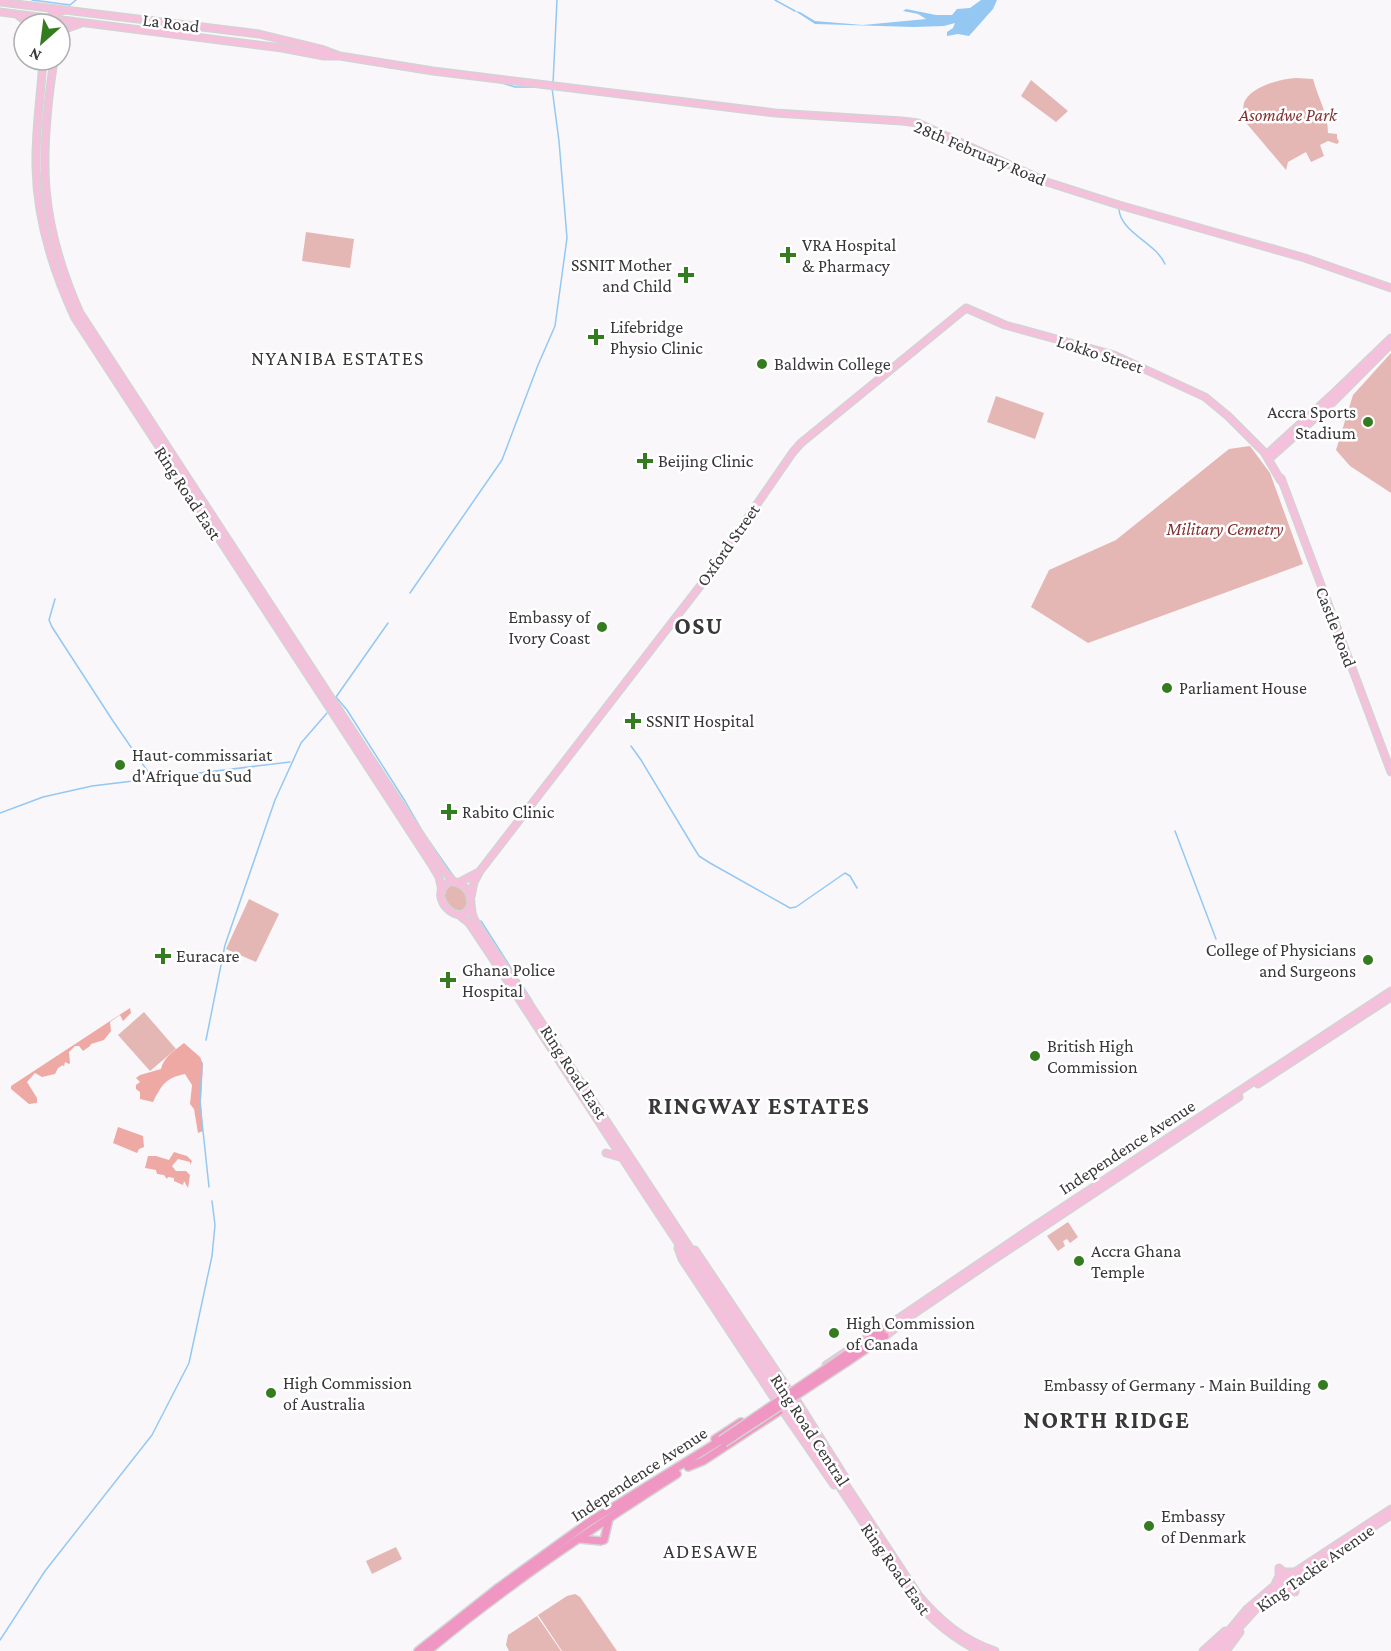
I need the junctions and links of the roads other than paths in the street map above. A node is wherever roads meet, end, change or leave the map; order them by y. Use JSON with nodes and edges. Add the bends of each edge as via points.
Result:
{"nodes":[{"id":1,"x":0,"y":2,"type":"edge"},
{"id":2,"x":65,"y":10,"type":"junction"},
{"id":3,"x":58,"y":12,"type":"edge"},
{"id":4,"x":161,"y":22,"type":"junction"},
{"id":5,"x":72,"y":23,"type":"edge"},
{"id":6,"x":86,"y":23,"type":"junction"},
{"id":7,"x":72,"y":27,"type":"edge"},
{"id":8,"x":159,"y":33,"type":"junction"},
{"id":9,"x":283,"y":40,"type":"junction"},
{"id":10,"x":282,"y":48,"type":"junction"},
{"id":11,"x":340,"y":56,"type":"junction"},
{"id":12,"x":42,"y":72,"type":"edge"},
{"id":13,"x":52,"y":72,"type":"edge"},
{"id":14,"x":555,"y":85,"type":"joint"},
{"id":15,"x":55,"y":258,"type":"junction"},
{"id":16,"x":1391,"y":288,"type":"edge"},
{"id":17,"x":966,"y":308,"type":"joint"},
{"id":18,"x":1391,"y":338,"type":"edge"},
{"id":19,"x":1391,"y":344,"type":"edge"},
{"id":20,"x":1353,"y":379,"type":"junction"},
{"id":21,"x":1228,"y":416,"type":"junction"},
{"id":22,"x":1264,"y":446,"type":"junction"},
{"id":23,"x":1278,"y":448,"type":"junction"},
{"id":24,"x":1269,"y":456,"type":"junction"},
{"id":25,"x":1277,"y":466,"type":"junction"},
{"id":26,"x":1281,"y":481,"type":"junction"},
{"id":27,"x":297,"y":652,"type":"junction"},
{"id":28,"x":1391,"y":772,"type":"edge"},
{"id":29,"x":480,"y":871,"type":"junction"},
{"id":30,"x":456,"y":882,"type":"junction"},
{"id":31,"x":442,"y":891,"type":"junction"},
{"id":32,"x":471,"y":900,"type":"junction"},
{"id":33,"x":459,"y":915,"type":"junction"},
{"id":34,"x":500,"y":964,"type":"junction"},
{"id":35,"x":1391,"y":991,"type":"edge"},
{"id":36,"x":1391,"y":997,"type":"edge"},
{"id":37,"x":589,"y":1100,"type":"junction"},
{"id":38,"x":610,"y":1139,"type":"junction"},
{"id":39,"x":624,"y":1159,"type":"junction"},
{"id":40,"x":640,"y":1178,"type":"junction"},
{"id":41,"x":672,"y":1233,"type":"junction"},
{"id":42,"x":684,"y":1239,"type":"junction"},
{"id":43,"x":883,"y":1334,"type":"junction"},
{"id":44,"x":765,"y":1361,"type":"joint"},
{"id":45,"x":788,"y":1389,"type":"junction"},
{"id":46,"x":774,"y":1398,"type":"junction"},
{"id":47,"x":796,"y":1401,"type":"junction"},
{"id":48,"x":783,"y":1411,"type":"junction"},
{"id":49,"x":818,"y":1454,"type":"joint"},
{"id":50,"x":687,"y":1465,"type":"junction"},
{"id":51,"x":852,"y":1500,"type":"junction"},
{"id":52,"x":1391,"y":1509,"type":"edge"},
{"id":53,"x":1391,"y":1515,"type":"edge"},
{"id":54,"x":611,"y":1516,"type":"junction"},
{"id":55,"x":580,"y":1539,"type":"junction"},
{"id":56,"x":890,"y":1557,"type":"junction"},
{"id":57,"x":1293,"y":1572,"type":"junction"},
{"id":58,"x":1301,"y":1575,"type":"junction"},
{"id":59,"x":1276,"y":1587,"type":"junction"},
{"id":60,"x":1244,"y":1618,"type":"junction"},
{"id":61,"x":418,"y":1651,"type":"edge"},
{"id":62,"x":428,"y":1651,"type":"edge"},
{"id":63,"x":979,"y":1651,"type":"edge"},
{"id":64,"x":995,"y":1651,"type":"edge"},
{"id":65,"x":1203,"y":1651,"type":"edge"},
{"id":66,"x":1212,"y":1651,"type":"edge"},
{"id":67,"x":1218,"y":1651,"type":"edge"},
{"id":68,"x":1226,"y":1651,"type":"edge"}],
"edges":[{"from":1,"to":2,"type":"main road","name":"La Road"},
{"from":2,"to":3,"type":"main road"},
{"from":2,"to":4,"type":"main road","name":"La Road"},
{"from":4,"to":8,"type":"main road"},
{"from":4,"to":9,"type":"main road","name":"La Road"},
{"from":5,"to":6,"type":"main road","name":"La Road"},
{"from":6,"to":7,"type":"main road"},
{"from":6,"to":8,"type":"main road","name":"La Road"},
{"from":8,"to":10,"type":"main road","name":"La Road"},
{"from":9,"to":10,"type":"main road"},
{"from":9,"to":11,"type":"main road","name":"La Road"},
{"from":10,"to":11,"type":"main road","name":"La Road"},
{"from":11,"to":14,"type":"main road","name":"La Road"},
{"from":12,"to":15,"type":"main road","name":"Ring Road East","via":[[36,166],[44,226]]},
{"from":13,"to":15,"type":"main road","name":"Ring Road East","via":[[44,165]]},
{"from":14,"to":16,"type":"main road","name":"28th February Road","via":[[775,113],[918,123],[1047,182],[1305,258]]},
{"from":15,"to":27,"type":"main road","name":"Ring Road East","via":[[62,290],[86,337]]},
{"from":17,"to":21,"type":"main road","name":"Lokko Street","via":[[1005,325],[1119,357],[1205,397]]},
{"from":17,"to":29,"type":"main road","name":"Oxford Street","via":[[801,443],[704,581]]},
{"from":18,"to":20,"type":"main road"},
{"from":19,"to":20,"type":"main road"},
{"from":20,"to":23,"type":"main road"},
{"from":21,"to":22,"type":"main road","name":"Lokko Street"},
{"from":21,"to":24,"type":"main road","name":"Lokko Street"},
{"from":22,"to":23,"type":"main road"},
{"from":22,"to":24,"type":"main road","name":"Lokko Street"},
{"from":23,"to":24,"type":"main road"},
{"from":23,"to":25,"type":"main road"},
{"from":24,"to":25,"type":"main road","name":"Castle Road"},
{"from":24,"to":26,"type":"main road","name":"Castle Road"},
{"from":25,"to":26,"type":"main road","name":"Castle Road"},
{"from":26,"to":28,"type":"main road","name":"Castle Road"},
{"from":27,"to":30,"type":"main road","name":"Ring Road East","via":[[444,871]]},
{"from":27,"to":31,"type":"main road","name":"Ring Road East","via":[[432,865]]},
{"from":29,"to":30,"type":"main road","name":"Oxford Street"},
{"from":29,"to":32,"type":"main road","name":"Oxford Street"},
{"from":30,"to":31,"type":"main road","via":[[446,884]]},
{"from":30,"to":32,"type":"main road","via":[[465,887]]},
{"from":31,"to":33,"type":"main road","via":[[444,905]]},
{"from":32,"to":33,"type":"main road","via":[[467,912]]},
{"from":32,"to":34,"type":"main road","name":"Ring Road East","via":[[473,916]]},
{"from":33,"to":34,"type":"main road","name":"Ring Road East"},
{"from":34,"to":37,"type":"main road","name":"Ring Road East"},
{"from":35,"to":43,"type":"main road","name":"Independence Avenue","via":[[1027,1231]]},
{"from":36,"to":43,"type":"main road","name":"Independence Avenue"},
{"from":37,"to":38,"type":"main road","name":"Ring Road East"},
{"from":37,"to":40,"type":"main road","name":"Ring Road East"},
{"from":38,"to":39,"type":"main road","name":"Ring Road East"},
{"from":38,"to":39,"type":"main road","via":[[606,1153]]},
{"from":39,"to":40,"type":"main road","name":"Ring Road East"},
{"from":40,"to":41,"type":"main road","name":"Ring Road East"},
{"from":40,"to":42,"type":"main road","name":"Ring Road East"},
{"from":41,"to":46,"type":"main road","name":"Ring Road East","via":[[682,1259]]},
{"from":41,"to":49,"type":"main road","name":"Ring Road East"},
{"from":42,"to":44,"type":"main road","name":"Ring Road East"},
{"from":42,"to":45,"type":"main road","name":"Ring Road East","via":[[700,1255]]},
{"from":43,"to":45,"type":"main road","name":"Independence Avenue","via":[[856,1343]]},
{"from":43,"to":47,"type":"main road","name":"Independence Avenue","via":[[863,1355]]},
{"from":43,"to":50,"type":"highway","name":"Independence Avenue","bridge":true},
{"from":44,"to":51,"type":"main road","name":"Ring Road Central"},
{"from":45,"to":46,"type":"main road","bridge":true,"via":[[781,1389]]},
{"from":45,"to":47,"type":"main road"},
{"from":46,"to":48,"type":"main road"},
{"from":46,"to":50,"type":"highway","via":[[697,1451]]},
{"from":47,"to":48,"type":"main road","bridge":true,"via":[[794,1407]]},
{"from":47,"to":51,"type":"main road","name":"Ring Road Central","via":[[839,1465]]},
{"from":48,"to":50,"type":"highway","via":[[704,1461]]},
{"from":48,"to":51,"type":"main road","name":"Ring Road Central","via":[[825,1474]]},
{"from":49,"to":51,"type":"main road","name":"Ring Road Central"},
{"from":50,"to":54,"type":"highway","name":"Independence Avenue"},
{"from":50,"to":61,"type":"highway","name":"Independence Avenue","via":[[591,1521]]},
{"from":51,"to":56,"type":"main road","name":"Ring Road Central"},
{"from":52,"to":57,"type":"main road","name":"King Tackie Avenue"},
{"from":53,"to":58,"type":"main road","name":"King Tackie Avenue"},
{"from":54,"to":55,"type":"highway","name":"Independence Avenue"},
{"from":54,"to":55,"type":"highway","via":[[603,1540]]},
{"from":55,"to":62,"type":"highway","name":"Independence Avenue"},
{"from":56,"to":63,"type":"main road","name":"Ring Road East","via":[[929,1617]]},
{"from":56,"to":64,"type":"main road","name":"Ring Road Central","via":[[944,1623]]},
{"from":57,"to":59,"type":"main road","name":"King Tackie Avenue"},
{"from":57,"to":59,"type":"main road","via":[[1279,1568]]},
{"from":58,"to":59,"type":"main road","name":"King Tackie Avenue"},
{"from":58,"to":59,"type":"main road","via":[[1295,1592]]},
{"from":59,"to":60,"type":"main road","name":"King Tackie Avenue"},
{"from":60,"to":65,"type":"main road"},
{"from":60,"to":66,"type":"main road","name":"King Tackie Avenue"},
{"from":60,"to":67,"type":"main road","name":"King Tackie Avenue"},
{"from":60,"to":68,"type":"main road","via":[[1242,1629]]}]}
